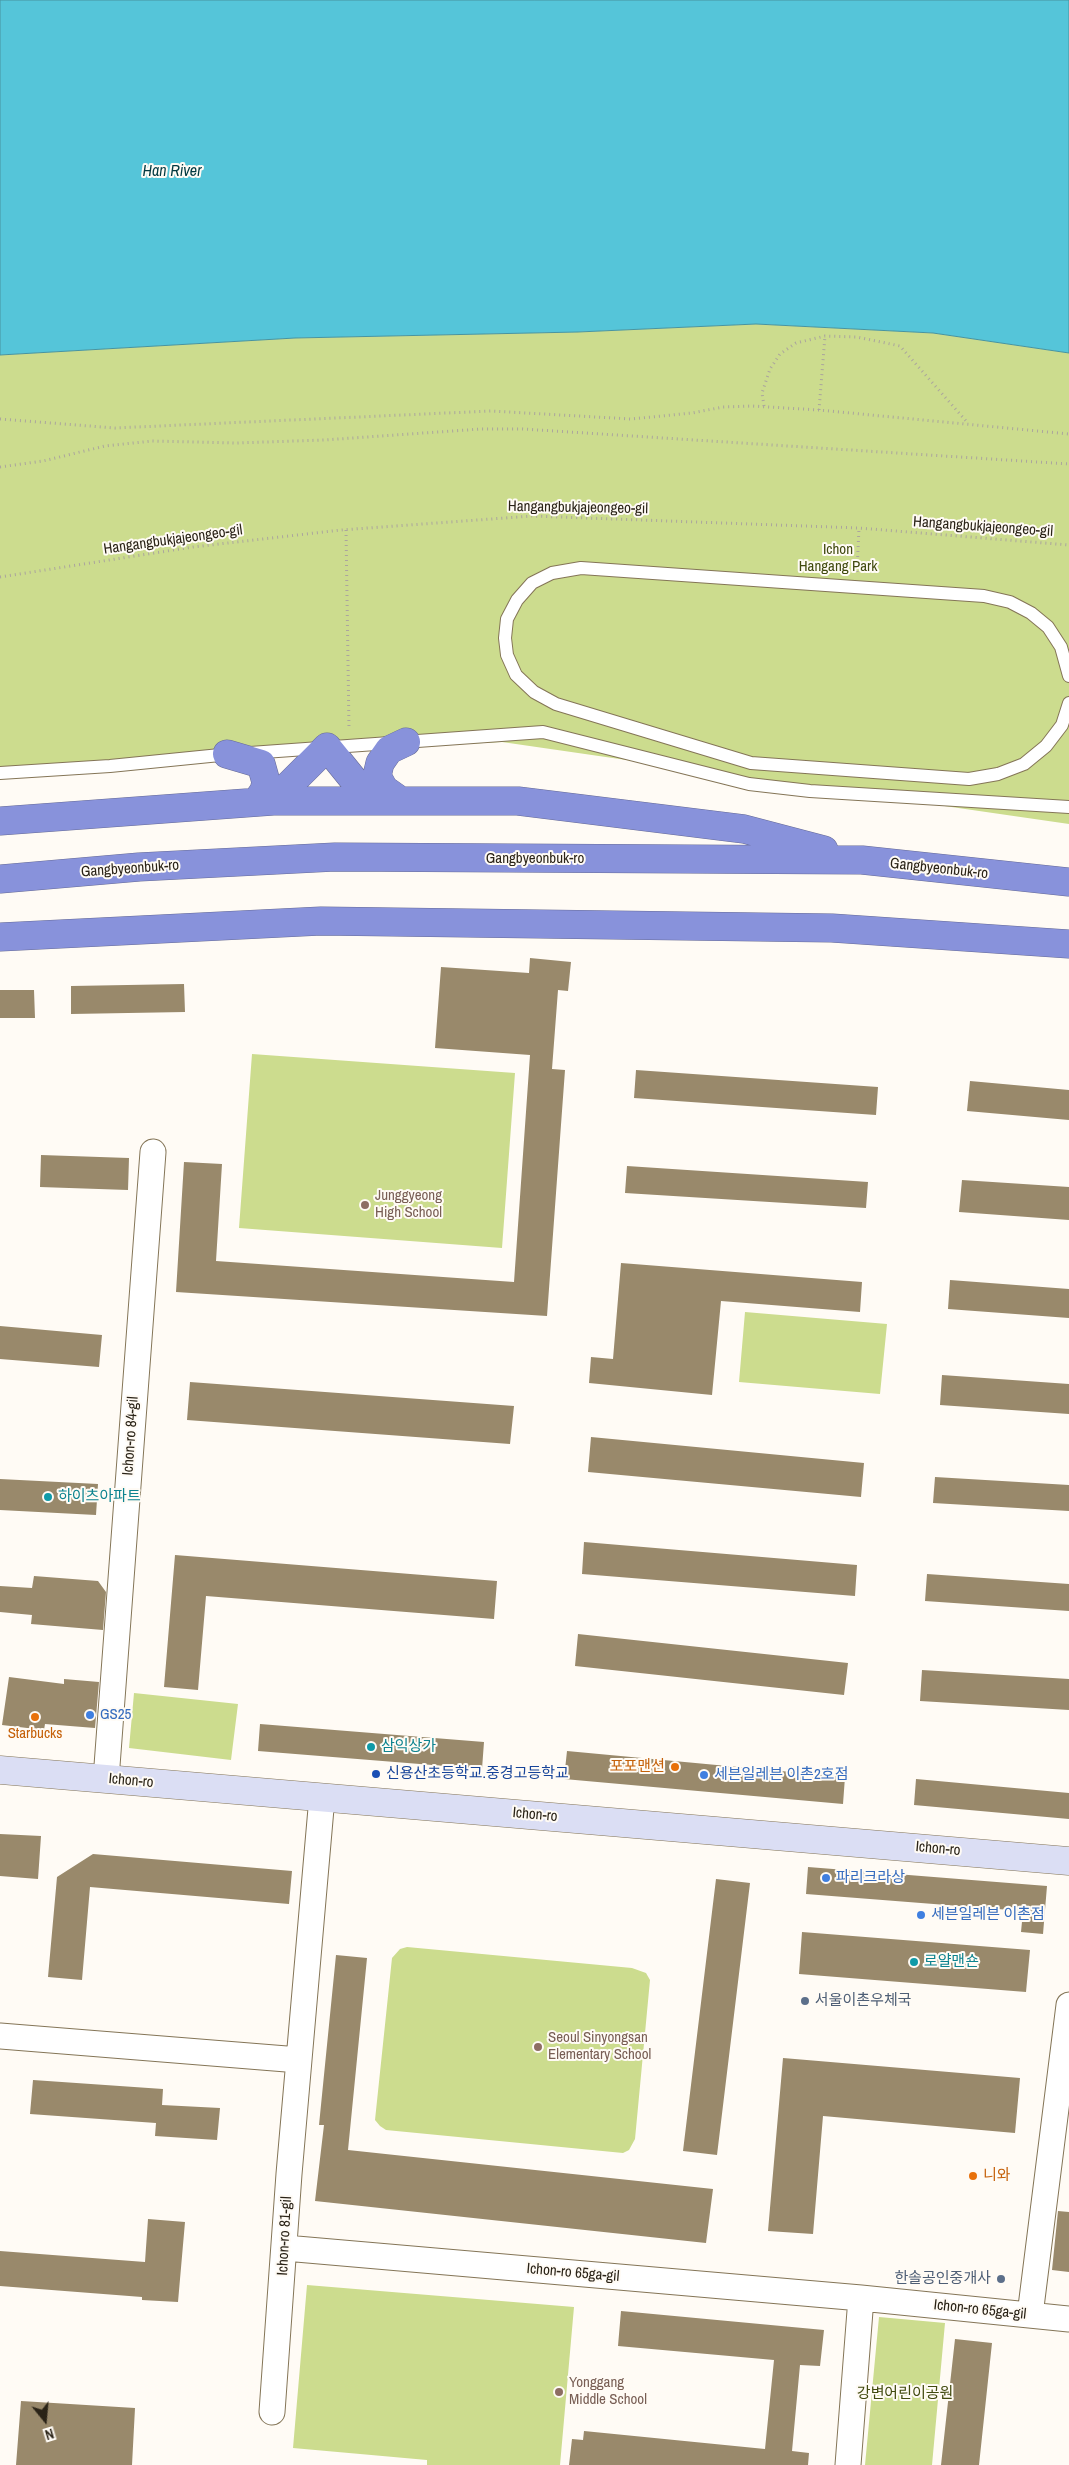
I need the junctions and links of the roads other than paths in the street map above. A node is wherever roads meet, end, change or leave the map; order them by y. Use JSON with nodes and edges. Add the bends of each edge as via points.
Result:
{"nodes":[{"id":1,"x":1069,"y":676,"type":"edge"},
{"id":2,"x":1069,"y":704,"type":"edge"},
{"id":3,"x":406,"y":742,"type":"junction"},
{"id":4,"x":338,"y":747,"type":"junction"},
{"id":5,"x":227,"y":754,"type":"junction"},
{"id":6,"x":0,"y":773,"type":"edge"},
{"id":7,"x":370,"y":800,"type":"junction"},
{"id":8,"x":265,"y":801,"type":"junction"},
{"id":9,"x":401,"y":801,"type":"junction"},
{"id":10,"x":1069,"y":807,"type":"edge"},
{"id":11,"x":0,"y":821,"type":"edge"},
{"id":12,"x":862,"y":860,"type":"junction"},
{"id":13,"x":0,"y":880,"type":"edge"},
{"id":14,"x":1069,"y":882,"type":"edge"},
{"id":15,"x":0,"y":937,"type":"edge"},
{"id":16,"x":1069,"y":944,"type":"edge"},
{"id":17,"x":153,"y":1152,"type":"dead end"},
{"id":18,"x":0,"y":1770,"type":"edge"},
{"id":19,"x":106,"y":1779,"type":"junction"},
{"id":20,"x":322,"y":1797,"type":"junction"},
{"id":21,"x":1069,"y":1860,"type":"edge"},
{"id":22,"x":1069,"y":2005,"type":"edge"},
{"id":23,"x":0,"y":2036,"type":"edge"},
{"id":24,"x":299,"y":2060,"type":"junction"},
{"id":25,"x":285,"y":2248,"type":"junction"},
{"id":26,"x":860,"y":2298,"type":"junction"},
{"id":27,"x":1030,"y":2315,"type":"junction"},
{"id":28,"x":1069,"y":2319,"type":"edge"},
{"id":29,"x":272,"y":2412,"type":"dead end"},
{"id":30,"x":848,"y":2465,"type":"edge"}],
"edges":[{"from":1,"to":2,"type":"lane","via":[[1061,647],[1048,627],[1010,602],[984,596],[581,568],[552,573],[532,583],[516,600],[507,619],[505,638],[507,655],[516,675],[534,692],[556,704],[751,763],[969,779],[998,774],[1024,764],[1046,746],[1062,725]]},
{"from":3,"to":4,"type":"lane"},
{"from":3,"to":9,"type":"highway","via":[[389,750],[380,763],[377,776],[384,789]]},
{"from":3,"to":10,"type":"lane","via":[[543,732],[749,784],[810,791]]},
{"from":4,"to":5,"type":"lane"},
{"from":4,"to":7,"type":"highway"},
{"from":4,"to":8,"type":"highway"},
{"from":5,"to":6,"type":"lane"},
{"from":5,"to":8,"type":"highway","via":[[261,764],[266,782]]},
{"from":7,"to":8,"type":"highway"},
{"from":7,"to":9,"type":"highway"},
{"from":8,"to":11,"type":"highway"},
{"from":9,"to":12,"type":"highway","via":[[518,801],[744,829]]},
{"from":12,"to":13,"type":"highway","name":"Gangbyeonbuk-ro","via":[[335,856],[139,867]]},
{"from":12,"to":14,"type":"highway","name":"Gangbyeonbuk-ro"},
{"from":15,"to":16,"type":"highway","via":[[321,921],[832,928]]},
{"from":17,"to":19,"type":"street","name":"Ichon-ro 84-gil"},
{"from":18,"to":19,"type":"street","name":"Ichon-ro"},
{"from":19,"to":20,"type":"street","name":"Ichon-ro"},
{"from":20,"to":21,"type":"street","name":"Ichon-ro"},
{"from":20,"to":24,"type":"street","name":"Ichon-ro 81-gil"},
{"from":22,"to":27,"type":"street"},
{"from":23,"to":24,"type":"street"},
{"from":24,"to":25,"type":"street","name":"Ichon-ro 81-gil"},
{"from":25,"to":26,"type":"street","name":"Ichon-ro 65ga-gil"},
{"from":25,"to":29,"type":"street","name":"Ichon-ro 81-gil"},
{"from":26,"to":27,"type":"street","name":"Ichon-ro 65ga-gil"},
{"from":26,"to":30,"type":"street"},
{"from":27,"to":28,"type":"street","name":"Ichon-ro 65ga-gil"}]}
